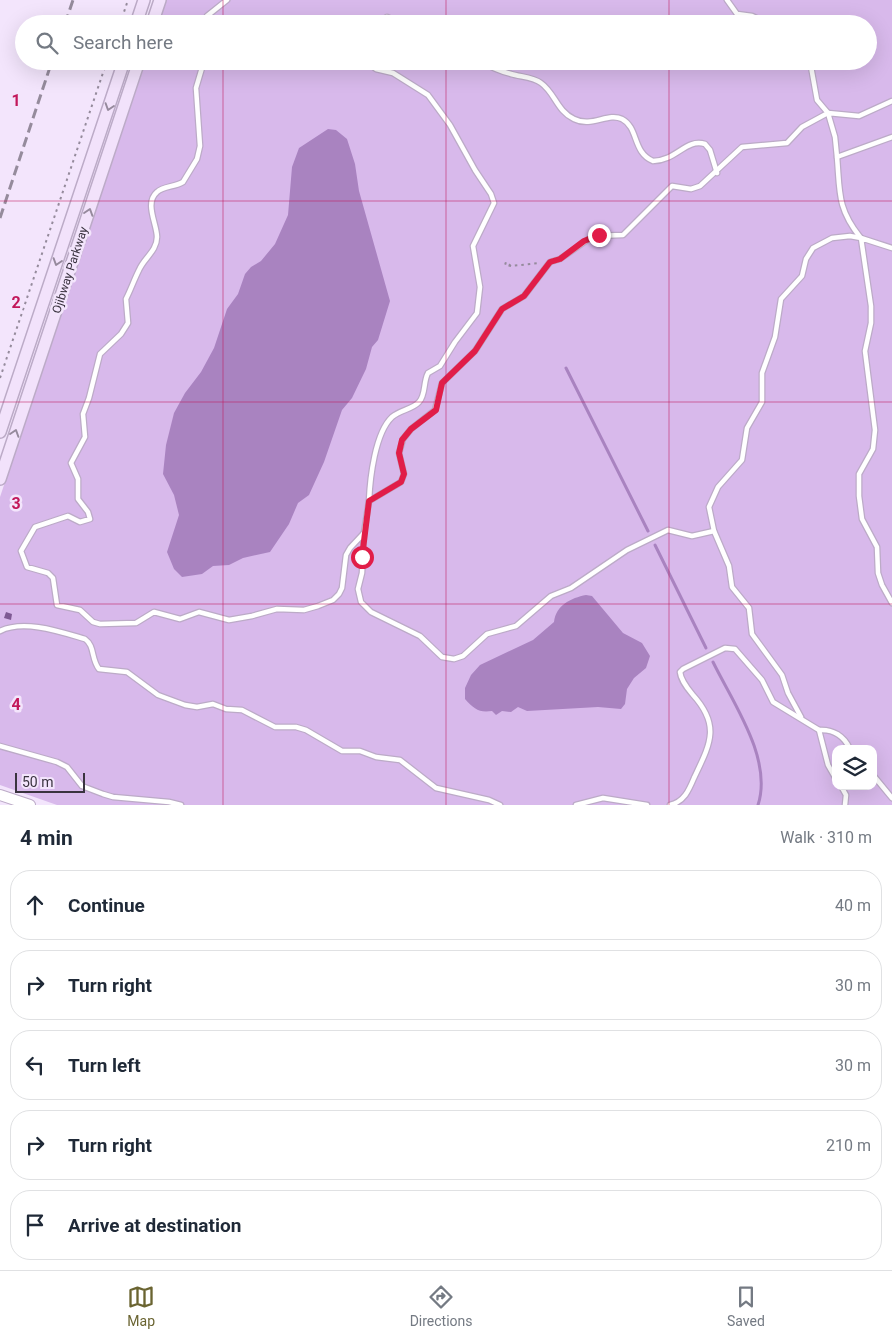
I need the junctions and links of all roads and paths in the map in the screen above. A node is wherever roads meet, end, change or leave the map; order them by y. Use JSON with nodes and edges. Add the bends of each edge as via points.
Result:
{"nodes":[{"id":1,"x":128,"y":0,"type":"edge"},
{"id":2,"x":144,"y":0,"type":"edge"},
{"id":3,"x":160,"y":0,"type":"edge"},
{"id":4,"x":227,"y":0,"type":"edge"},
{"id":5,"x":727,"y":0,"type":"edge"},
{"id":6,"x":123,"y":15,"type":"edge"},
{"id":7,"x":139,"y":15,"type":"edge"},
{"id":8,"x":155,"y":15,"type":"edge"},
{"id":9,"x":208,"y":15,"type":"edge"},
{"id":10,"x":745,"y":15,"type":"edge"},
{"id":11,"x":104,"y":70,"type":"edge"},
{"id":12,"x":121,"y":70,"type":"edge"},
{"id":13,"x":136,"y":70,"type":"edge"},
{"id":14,"x":201,"y":70,"type":"edge"},
{"id":15,"x":380,"y":70,"type":"edge"},
{"id":16,"x":497,"y":70,"type":"edge"},
{"id":17,"x":812,"y":70,"type":"edge"},
{"id":18,"x":892,"y":101,"type":"edge"},
{"id":19,"x":828,"y":114,"type":"junction"},
{"id":20,"x":892,"y":137,"type":"edge"},
{"id":21,"x":837,"y":157,"type":"junction"},
{"id":22,"x":717,"y":173,"type":"junction"},
{"id":23,"x":861,"y":238,"type":"junction"},
{"id":24,"x":892,"y":248,"type":"edge"},
{"id":25,"x":550,"y":262,"type":"junction"},
{"id":26,"x":511,"y":266,"type":"dead end"},
{"id":27,"x":0,"y":378,"type":"edge"},
{"id":28,"x":0,"y":432,"type":"edge"},
{"id":29,"x":0,"y":479,"type":"edge"},
{"id":30,"x":369,"y":501,"type":"junction"},
{"id":31,"x":714,"y":531,"type":"junction"},
{"id":32,"x":363,"y":536,"type":"junction"},
{"id":33,"x":892,"y":603,"type":"edge"},
{"id":34,"x":0,"y":631,"type":"edge"},
{"id":35,"x":802,"y":717,"type":"junction"},
{"id":36,"x":819,"y":730,"type":"junction"},
{"id":37,"x":847,"y":745,"type":"edge"},
{"id":38,"x":0,"y":746,"type":"edge"},
{"id":39,"x":832,"y":772,"type":"edge"},
{"id":40,"x":877,"y":780,"type":"edge"},
{"id":41,"x":843,"y":790,"type":"edge"},
{"id":42,"x":0,"y":795,"type":"edge"},
{"id":43,"x":892,"y":798,"type":"edge"},
{"id":44,"x":30,"y":805,"type":"edge"},
{"id":45,"x":181,"y":805,"type":"edge"},
{"id":46,"x":500,"y":805,"type":"edge"},
{"id":47,"x":576,"y":805,"type":"edge"},
{"id":48,"x":647,"y":805,"type":"edge"},
{"id":49,"x":670,"y":805,"type":"edge"},
{"id":50,"x":845,"y":805,"type":"edge"}],
"edges":[{"from":1,"to":6,"type":"path"},
{"from":2,"to":7,"type":"main road"},
{"from":3,"to":8,"type":"main road"},
{"from":4,"to":9,"type":"lane"},
{"from":5,"to":10,"type":"lane","via":[[738,14]]},
{"from":11,"to":27,"type":"path"},
{"from":12,"to":28,"type":"main road","name":"Ojibway Parkway","one_way":true},
{"from":29,"to":13,"type":"main road","name":"Ojibway Parkway","one_way":true},
{"from":14,"to":32,"type":"lane","via":[[196,88],[199,153],[183,182],[159,190],[155,195],[153,220],[156,244],[138,271],[126,298],[128,318],[125,329],[100,354],[83,414],[85,437],[71,463],[78,479],[78,499],[90,519],[80,522],[68,516],[35,527],[25,541],[22,558],[27,567],[48,573],[53,578],[57,605],[80,610],[93,622],[131,624],[154,612],[180,619],[199,612],[228,620],[281,609],[307,610],[333,600],[342,588],[346,556]]},
{"from":15,"to":30,"type":"lane","via":[[393,73],[428,94],[450,125],[494,203],[473,246],[480,287],[478,313],[454,342],[440,366],[428,373],[419,403],[402,410],[387,422],[371,472]]},
{"from":16,"to":22,"type":"lane","via":[[539,81],[561,110],[575,120],[588,123],[615,117],[622,119],[631,129],[642,155],[653,161],[666,160],[694,143],[705,144]]},
{"from":17,"to":19,"type":"lane","via":[[817,100]]},
{"from":18,"to":19,"type":"lane","via":[[859,116]]},
{"from":19,"to":21,"type":"lane"},
{"from":19,"to":22,"type":"lane","via":[[802,127],[787,143],[742,147]]},
{"from":20,"to":21,"type":"lane"},
{"from":21,"to":23,"type":"lane","via":[[841,204]]},
{"from":22,"to":25,"type":"lane","via":[[691,189],[667,188],[622,235],[593,236],[560,259]]},
{"from":23,"to":24,"type":"lane"},
{"from":23,"to":31,"type":"lane","via":[[832,238],[813,248],[802,276],[781,299],[775,337],[762,373],[762,402],[747,428],[742,460],[712,496],[709,507]]},
{"from":23,"to":33,"type":"lane","via":[[871,306],[865,351],[875,430],[873,449],[859,474],[859,496],[862,520],[877,547],[878,573]]},
{"from":25,"to":26,"type":"path"},
{"from":25,"to":30,"type":"lane","via":[[524,296],[502,309],[475,351],[442,383],[436,410],[402,440],[399,453],[404,474],[401,482]]},
{"from":30,"to":32,"type":"lane"},
{"from":31,"to":32,"type":"lane","via":[[692,536],[668,530],[627,550],[571,588],[550,596],[516,626],[487,634],[454,660],[442,657],[420,636],[372,612],[361,602],[358,589],[362,574]]},
{"from":31,"to":35,"type":"lane","via":[[730,566],[732,587],[748,608],[752,634],[782,675]]},
{"from":34,"to":46,"type":"lane","via":[[31,628],[85,639],[91,644],[92,657],[99,668],[127,672],[163,698],[191,707],[213,704],[242,710],[275,727],[296,727],[342,751],[360,751],[400,760],[436,788]]},
{"from":35,"to":36,"type":"lane"},
{"from":35,"to":49,"type":"lane","via":[[773,702],[762,680],[734,649],[724,648],[683,668],[680,676],[704,707],[711,722],[711,733],[708,748],[690,788],[681,800]]},
{"from":36,"to":37,"type":"lane","via":[[840,735]]},
{"from":36,"to":39,"type":"lane"},
{"from":38,"to":45,"type":"lane","via":[[57,762],[67,767],[82,786],[113,797]]},
{"from":40,"to":43,"type":"lane"},
{"from":41,"to":50,"type":"lane"},
{"from":42,"to":44,"type":"street"},
{"from":47,"to":48,"type":"lane","via":[[603,798]]}]}
